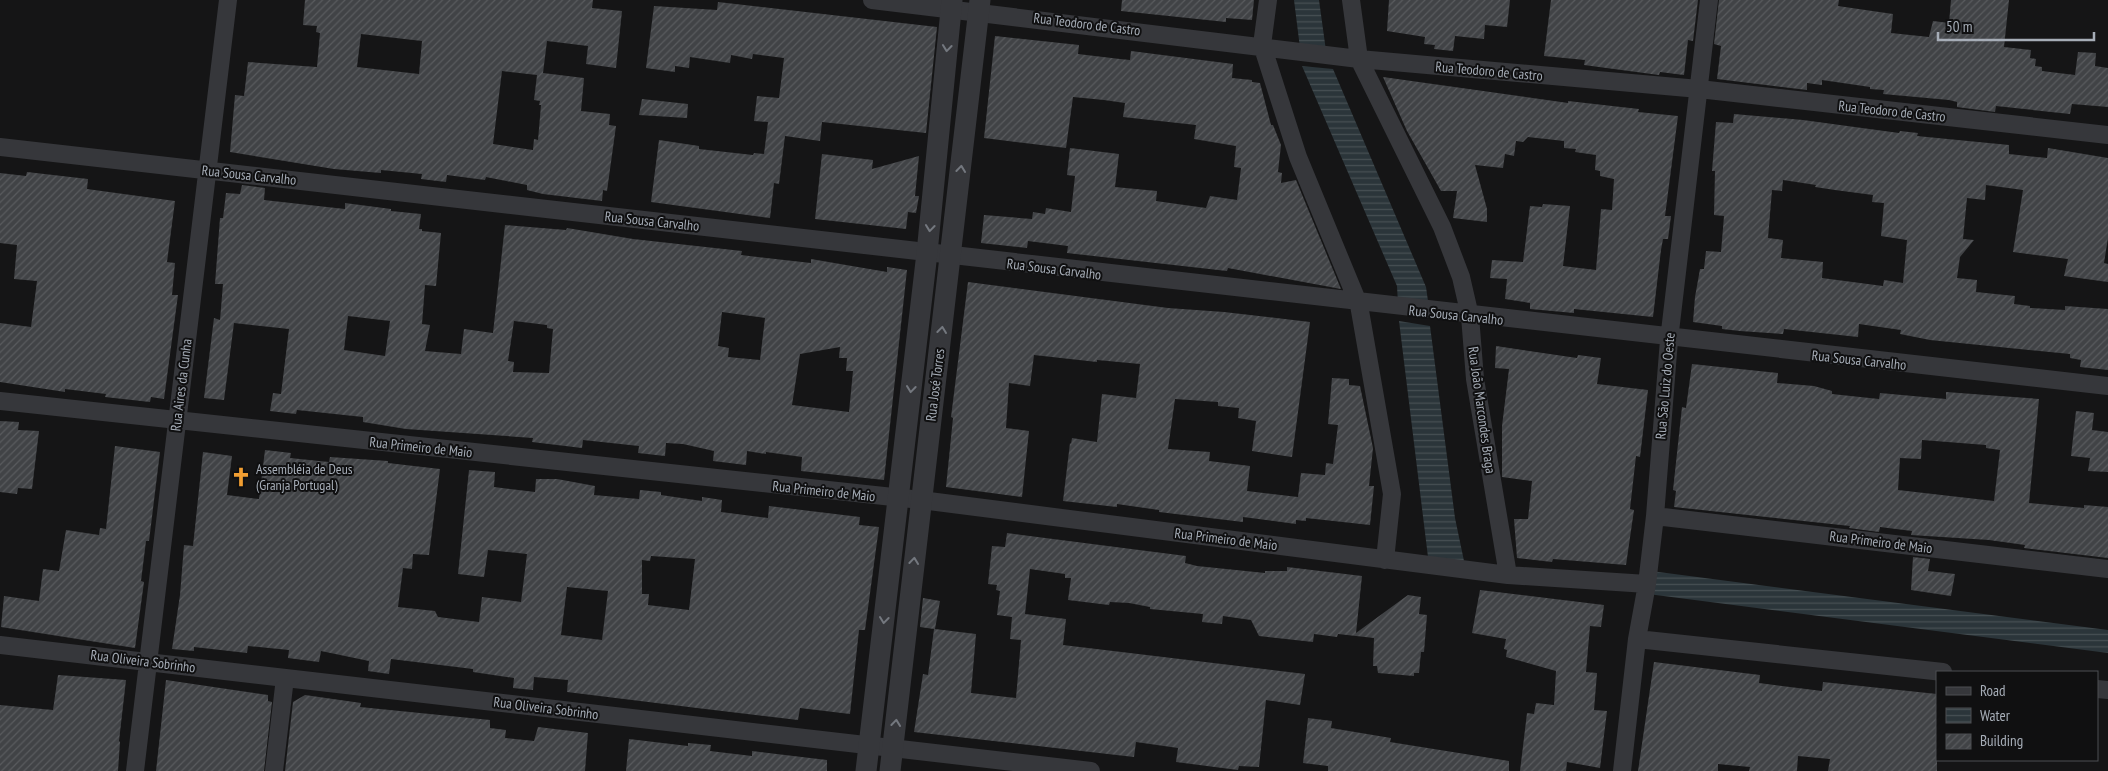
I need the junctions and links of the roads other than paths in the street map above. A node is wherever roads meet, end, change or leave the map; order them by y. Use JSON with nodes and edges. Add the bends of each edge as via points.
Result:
{"nodes":[{"id":1,"x":228,"y":0,"type":"edge"},
{"id":2,"x":872,"y":0,"type":"edge"},
{"id":3,"x":1268,"y":0,"type":"edge"},
{"id":4,"x":1352,"y":0,"type":"edge"},
{"id":5,"x":1709,"y":0,"type":"edge"},
{"id":6,"x":952,"y":4,"type":"edge"},
{"id":7,"x":980,"y":6,"type":"edge"},
{"id":8,"x":1262,"y":46,"type":"junction"},
{"id":9,"x":1359,"y":59,"type":"junction"},
{"id":10,"x":1699,"y":90,"type":"junction"},
{"id":11,"x":2108,"y":135,"type":"edge"},
{"id":12,"x":0,"y":147,"type":"edge"},
{"id":13,"x":206,"y":170,"type":"junction"},
{"id":14,"x":927,"y":252,"type":"junction"},
{"id":15,"x":951,"y":256,"type":"junction"},
{"id":16,"x":1358,"y":305,"type":"junction"},
{"id":17,"x":1470,"y":316,"type":"junction"},
{"id":18,"x":1669,"y":340,"type":"junction"},
{"id":19,"x":2108,"y":386,"type":"edge"},
{"id":20,"x":0,"y":401,"type":"edge"},
{"id":21,"x":177,"y":420,"type":"junction"},
{"id":22,"x":898,"y":499,"type":"junction"},
{"id":23,"x":921,"y":500,"type":"junction"},
{"id":24,"x":1655,"y":516,"type":"junction"},
{"id":25,"x":1385,"y":560,"type":"junction"},
{"id":26,"x":2108,"y":568,"type":"edge"},
{"id":27,"x":1508,"y":575,"type":"junction"},
{"id":28,"x":1647,"y":584,"type":"junction"},
{"id":29,"x":1637,"y":639,"type":"junction"},
{"id":30,"x":0,"y":645,"type":"edge"},
{"id":31,"x":147,"y":662,"type":"junction"},
{"id":32,"x":1936,"y":671,"type":"edge"},
{"id":33,"x":284,"y":678,"type":"junction"},
{"id":34,"x":869,"y":745,"type":"junction"},
{"id":35,"x":893,"y":748,"type":"junction"},
{"id":36,"x":135,"y":771,"type":"edge"},
{"id":37,"x":274,"y":771,"type":"edge"},
{"id":38,"x":866,"y":771,"type":"edge"},
{"id":39,"x":890,"y":771,"type":"edge"},
{"id":40,"x":1091,"y":771,"type":"edge"},
{"id":41,"x":1622,"y":771,"type":"edge"}],
"edges":[{"from":1,"to":13,"type":"street","name":"Rua Aires da Cunha"},
{"from":2,"to":6,"type":"street","name":"Rua Teodoro de Castro"},
{"from":3,"to":8,"type":"street"},
{"from":4,"to":9,"type":"street","name":"Rua João Marcondes Braga"},
{"from":5,"to":10,"type":"street","name":"Rua São Luiz do Oeste"},
{"from":6,"to":7,"type":"street","name":"Rua Teodoro de Castro"},
{"from":6,"to":14,"type":"street","name":"Rua José Torres","one_way":true},
{"from":7,"to":8,"type":"street","name":"Rua Teodoro de Castro"},
{"from":15,"to":7,"type":"street","name":"Rua José Torres","one_way":true},
{"from":8,"to":9,"type":"street","name":"Rua Teodoro de Castro"},
{"from":8,"to":16,"type":"street","via":[[1298,157]]},
{"from":9,"to":10,"type":"street","name":"Rua Teodoro de Castro"},
{"from":9,"to":17,"type":"street","name":"Rua João Marcondes Braga","via":[[1442,227],[1461,277]]},
{"from":10,"to":11,"type":"street","name":"Rua Teodoro de Castro"},
{"from":10,"to":18,"type":"street","name":"Rua São Luiz do Oeste"},
{"from":12,"to":13,"type":"street","name":"Rua Sousa Carvalho"},
{"from":13,"to":14,"type":"street","name":"Rua Sousa Carvalho"},
{"from":13,"to":21,"type":"street","name":"Rua Aires da Cunha"},
{"from":14,"to":15,"type":"street","name":"Rua Sousa Carvalho"},
{"from":14,"to":22,"type":"street","name":"Rua José Torres","one_way":true},
{"from":15,"to":16,"type":"street","name":"Rua Sousa Carvalho"},
{"from":23,"to":15,"type":"street","name":"Rua José Torres","one_way":true},
{"from":16,"to":17,"type":"street","name":"Rua Sousa Carvalho"},
{"from":16,"to":25,"type":"street","via":[[1392,494]]},
{"from":17,"to":18,"type":"street","name":"Rua Sousa Carvalho"},
{"from":17,"to":27,"type":"street","name":"Rua João Marcondes Braga","via":[[1476,379]]},
{"from":18,"to":19,"type":"street","name":"Rua Sousa Carvalho"},
{"from":18,"to":24,"type":"street","name":"Rua São Luiz do Oeste"},
{"from":20,"to":21,"type":"street","name":"Rua Primeiro de Maio"},
{"from":21,"to":22,"type":"street","name":"Rua Primeiro de Maio"},
{"from":21,"to":31,"type":"street","name":"Rua Aires da Cunha"},
{"from":22,"to":23,"type":"street","name":"Rua Primeiro de Maio"},
{"from":22,"to":34,"type":"street","name":"Rua José Torres","one_way":true},
{"from":23,"to":25,"type":"street","name":"Rua Primeiro de Maio"},
{"from":35,"to":23,"type":"street","name":"Rua José Torres","one_way":true},
{"from":24,"to":26,"type":"street","name":"Rua Primeiro de Maio"},
{"from":24,"to":28,"type":"street","name":"Rua São Luiz do Oeste"},
{"from":25,"to":27,"type":"street","name":"Rua Primeiro de Maio"},
{"from":27,"to":28,"type":"street","name":"Rua Primeiro de Maio"},
{"from":28,"to":29,"type":"street","name":"Rua São Luiz do Oeste"},
{"from":29,"to":32,"type":"street"},
{"from":29,"to":41,"type":"street","name":"Rua São Luiz do Oeste"},
{"from":30,"to":31,"type":"street","name":"Rua Oliveira Sobrinho"},
{"from":31,"to":33,"type":"street","name":"Rua Oliveira Sobrinho"},
{"from":31,"to":36,"type":"street","name":"Rua Aires da Cunha"},
{"from":33,"to":34,"type":"street","name":"Rua Oliveira Sobrinho"},
{"from":33,"to":37,"type":"street"},
{"from":34,"to":35,"type":"street","name":"Rua Oliveira Sobrinho"},
{"from":34,"to":38,"type":"street","name":"Rua José Torres"},
{"from":35,"to":39,"type":"street","name":"Rua José Torres"},
{"from":35,"to":40,"type":"street","name":"Rua Oliveira Sobrinho"}]}
